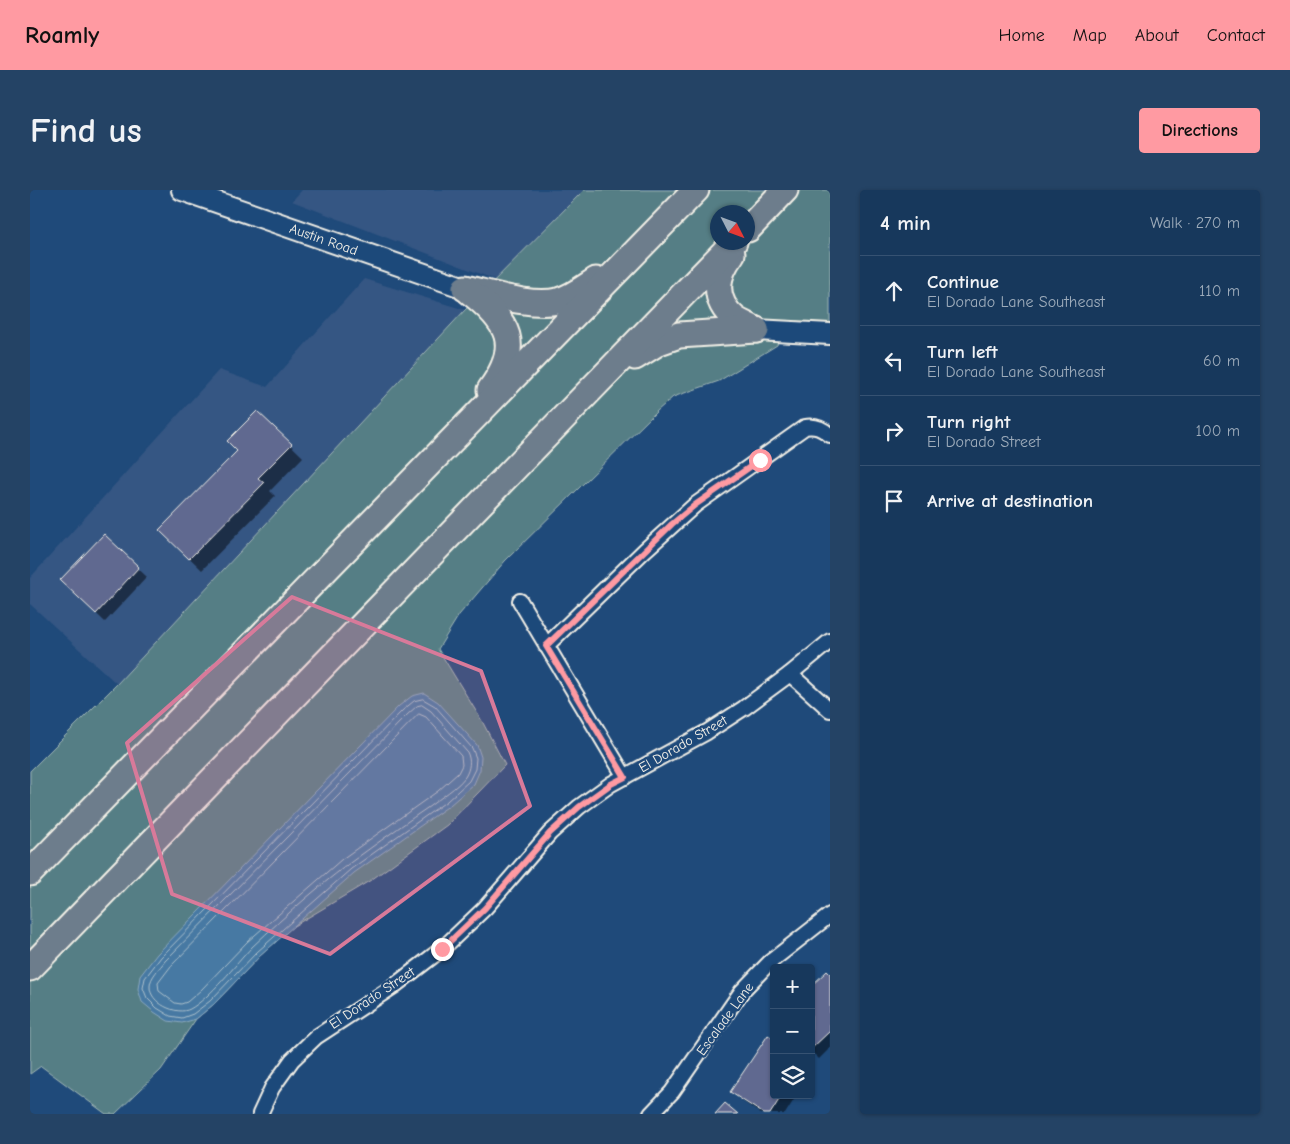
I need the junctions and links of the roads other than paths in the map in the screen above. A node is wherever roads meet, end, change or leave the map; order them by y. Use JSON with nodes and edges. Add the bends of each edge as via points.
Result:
{"nodes":[{"id":1,"x":182,"y":190,"type":"edge"},
{"id":2,"x":690,"y":196,"type":"edge"},
{"id":3,"x":779,"y":197,"type":"edge"},
{"id":4,"x":755,"y":222,"type":"edge"},
{"id":5,"x":755,"y":226,"type":"edge"},
{"id":6,"x":726,"y":250,"type":"edge"},
{"id":7,"x":736,"y":250,"type":"edge"},
{"id":8,"x":465,"y":288,"type":"junction"},
{"id":9,"x":756,"y":330,"type":"junction"},
{"id":10,"x":830,"y":334,"type":"edge"},
{"id":11,"x":554,"y":429,"type":"junction"},
{"id":12,"x":830,"y":435,"type":"edge"},
{"id":13,"x":453,"y":439,"type":"junction"},
{"id":14,"x":520,"y":601,"type":"dead end"},
{"id":15,"x":830,"y":641,"type":"edge"},
{"id":16,"x":546,"y":646,"type":"junction"},
{"id":17,"x":790,"y":674,"type":"junction"},
{"id":18,"x":830,"y":710,"type":"edge"},
{"id":19,"x":625,"y":777,"type":"junction"},
{"id":20,"x":30,"y":873,"type":"edge"},
{"id":21,"x":830,"y":915,"type":"edge"},
{"id":22,"x":30,"y":968,"type":"edge"},
{"id":23,"x":260,"y":1114,"type":"edge"},
{"id":24,"x":651,"y":1114,"type":"edge"}],
"edges":[{"from":1,"to":8,"type":"street","name":"Austin Road"},
{"from":2,"to":8,"type":"highway","via":[[609,270],[576,293],[558,301],[538,303]]},
{"from":2,"to":13,"type":"highway"},
{"from":3,"to":4,"type":"highway"},
{"from":3,"to":5,"type":"highway"},
{"from":6,"to":11,"type":"highway"},
{"from":7,"to":9,"type":"highway","via":[[725,263],[718,284],[719,298],[736,319]]},
{"from":8,"to":13,"type":"highway","via":[[501,321],[509,338],[508,356],[497,380]]},
{"from":9,"to":10,"type":"street"},
{"from":9,"to":11,"type":"highway","via":[[679,335],[659,342],[635,357]]},
{"from":11,"to":22,"type":"highway"},
{"from":12,"to":16,"type":"street","via":[[819,427],[805,427],[695,505]]},
{"from":13,"to":20,"type":"highway"},
{"from":14,"to":16,"type":"street"},
{"from":15,"to":17,"type":"street","name":"El Dorado Street"},
{"from":16,"to":19,"type":"street"},
{"from":17,"to":18,"type":"street"},
{"from":17,"to":19,"type":"street","name":"El Dorado Street","via":[[707,732]]},
{"from":19,"to":23,"type":"street","name":"El Dorado Street","via":[[579,807],[550,833],[485,908],[442,949],[394,986],[316,1037],[292,1060],[272,1088]]},
{"from":21,"to":24,"type":"street","name":"Escalade Lane","via":[[770,962],[742,991],[672,1092]]}]}
